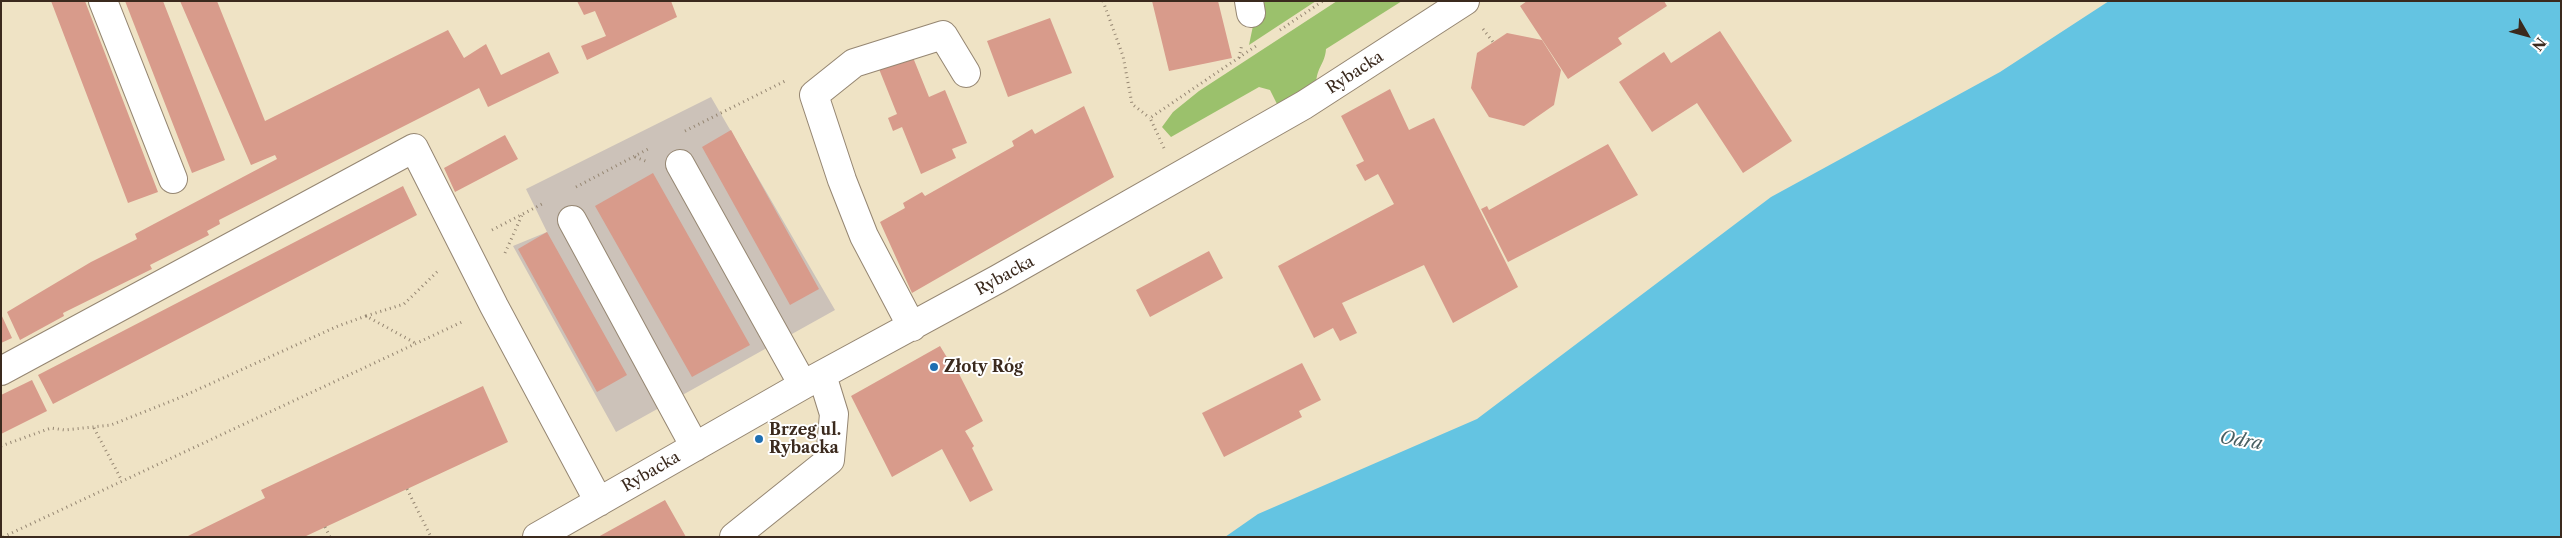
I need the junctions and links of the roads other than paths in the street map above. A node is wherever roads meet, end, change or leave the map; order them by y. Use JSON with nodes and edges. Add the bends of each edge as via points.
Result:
{"nodes":[{"id":1,"x":103,"y":1,"type":"edge"},
{"id":2,"x":1457,"y":3,"type":"edge"},
{"id":3,"x":966,"y":73,"type":"dead end"},
{"id":4,"x":680,"y":164,"type":"dead end"},
{"id":5,"x":173,"y":179,"type":"dead end"},
{"id":6,"x":572,"y":220,"type":"dead end"},
{"id":7,"x":912,"y":327,"type":"junction"},
{"id":8,"x":1,"y":371,"type":"edge"},
{"id":9,"x":812,"y":380,"type":"junction"},
{"id":10,"x":695,"y":447,"type":"junction"},
{"id":11,"x":599,"y":502,"type":"junction"},
{"id":12,"x":537,"y":537,"type":"edge"},
{"id":13,"x":734,"y":537,"type":"edge"}],
"edges":[{"from":1,"to":5,"type":"street"},
{"from":2,"to":7,"type":"street","name":"Rybacka","via":[[1304,106]]},
{"from":3,"to":7,"type":"street","via":[[943,35],[854,63],[814,95],[864,236]]},
{"from":4,"to":9,"type":"street"},
{"from":6,"to":10,"type":"street"},
{"from":7,"to":9,"type":"street","name":"Rybacka"},
{"from":8,"to":11,"type":"street","via":[[414,148],[462,246]]},
{"from":9,"to":10,"type":"street","name":"Rybacka"},
{"from":9,"to":13,"type":"street","via":[[834,414],[830,460]]},
{"from":10,"to":11,"type":"street","name":"Rybacka"},
{"from":11,"to":12,"type":"street","name":"Rybacka"}]}
